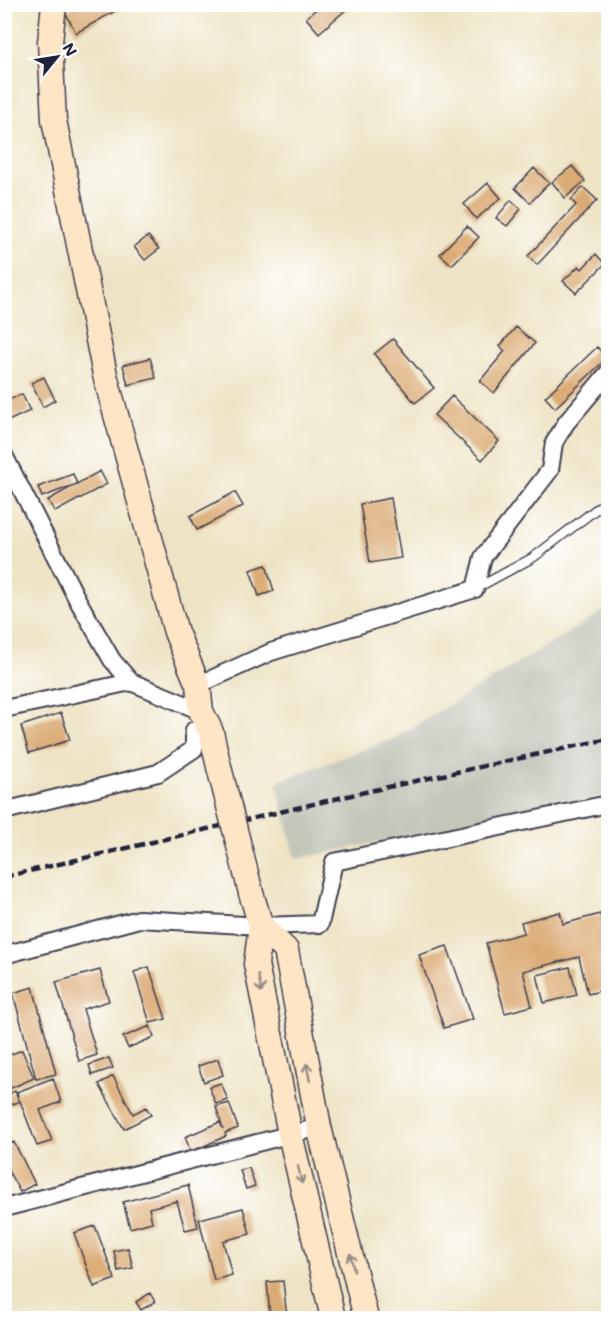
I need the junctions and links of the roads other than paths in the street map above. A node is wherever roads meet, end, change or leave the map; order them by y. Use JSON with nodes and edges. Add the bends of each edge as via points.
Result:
{"nodes":[{"id":1,"x":54,"y":4,"type":"edge"},
{"id":2,"x":609,"y":373,"type":"edge"},
{"id":3,"x":7,"y":466,"type":"edge"},
{"id":4,"x":609,"y":500,"type":"edge"},
{"id":5,"x":475,"y":589,"type":"junction"},
{"id":6,"x":131,"y":682,"type":"junction"},
{"id":7,"x":198,"y":685,"type":"junction"},
{"id":8,"x":4,"y":709,"type":"edge"},
{"id":9,"x":206,"y":721,"type":"junction"},
{"id":10,"x":609,"y":804,"type":"edge"},
{"id":11,"x":4,"y":811,"type":"edge"},
{"id":12,"x":261,"y":926,"type":"junction"},
{"id":13,"x":4,"y":955,"type":"edge"},
{"id":14,"x":319,"y":1127,"type":"junction"},
{"id":15,"x":290,"y":1134,"type":"junction"},
{"id":16,"x":4,"y":1208,"type":"edge"},
{"id":17,"x":333,"y":1318,"type":"edge"},
{"id":18,"x":366,"y":1318,"type":"edge"}],
"edges":[{"from":1,"to":7,"type":"street","via":[[50,42],[54,120],[105,375],[176,632]]},
{"from":2,"to":5,"type":"street","via":[[566,423],[554,443],[550,470],[483,557]]},
{"from":3,"to":6,"type":"street","via":[[112,660]]},
{"from":4,"to":5,"type":"lane","via":[[534,557]]},
{"from":5,"to":7,"type":"street","via":[[271,652]]},
{"from":6,"to":8,"type":"street"},
{"from":6,"to":9,"type":"street"},
{"from":7,"to":9,"type":"street"},
{"from":9,"to":11,"type":"street","via":[[194,730],[194,749],[158,773]]},
{"from":9,"to":12,"type":"street","bridge":true},
{"from":10,"to":12,"type":"street","via":[[334,862],[320,924]]},
{"from":12,"to":13,"type":"street","via":[[138,919]]},
{"from":14,"to":12,"type":"street","one_way":true,"via":[[286,950]]},
{"from":12,"to":15,"type":"street","one_way":true,"via":[[256,964]]},
{"from":14,"to":15,"type":"street"},
{"from":18,"to":14,"type":"street","one_way":true},
{"from":15,"to":16,"type":"street"},
{"from":15,"to":17,"type":"street","one_way":true}]}
